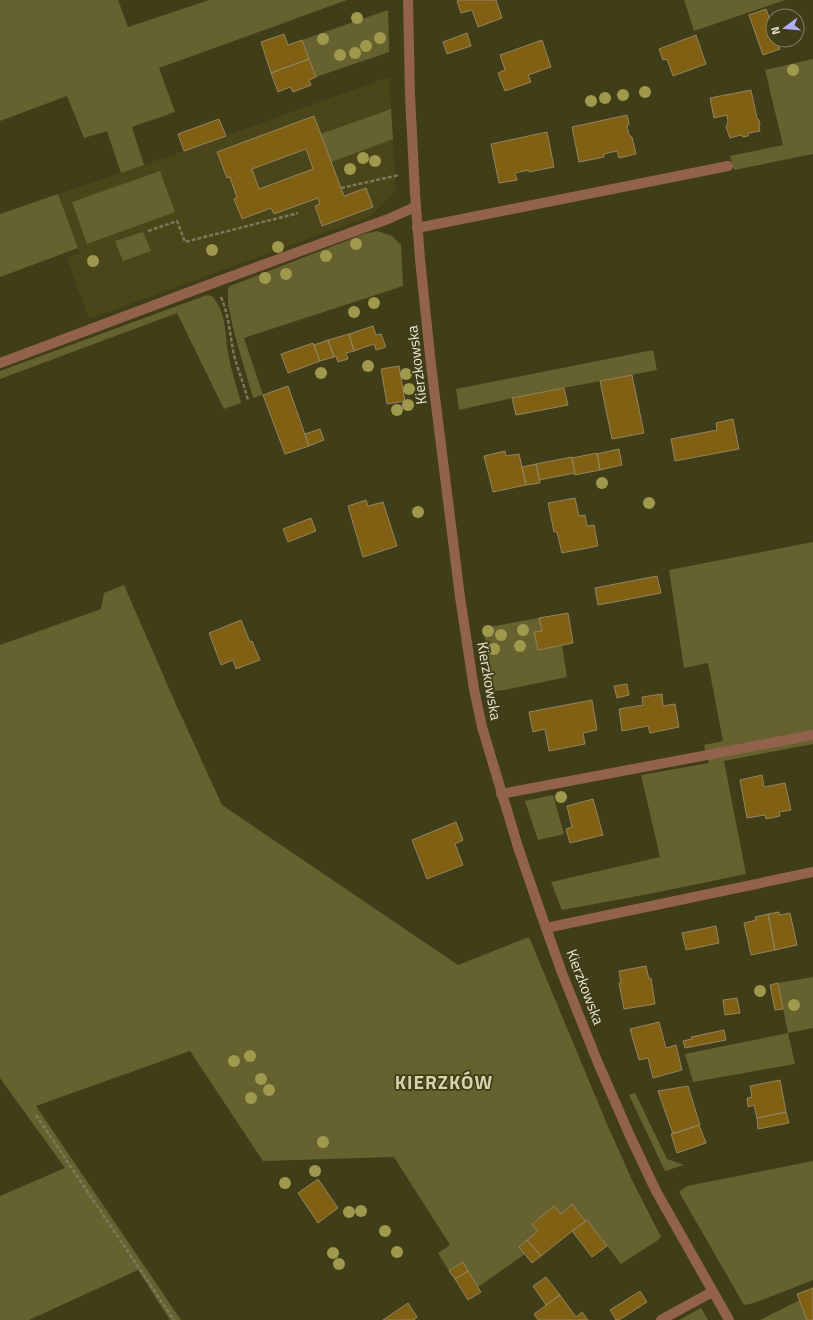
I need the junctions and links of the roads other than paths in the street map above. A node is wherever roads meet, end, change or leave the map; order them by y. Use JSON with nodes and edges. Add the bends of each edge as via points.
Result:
{"nodes":[{"id":1,"x":408,"y":0,"type":"edge"},
{"id":2,"x":728,"y":166,"type":"dead end"},
{"id":3,"x":415,"y":207,"type":"junction"},
{"id":4,"x":417,"y":228,"type":"junction"},
{"id":5,"x":0,"y":364,"type":"edge"},
{"id":6,"x":813,"y":734,"type":"edge"},
{"id":7,"x":501,"y":794,"type":"junction"},
{"id":8,"x":813,"y":872,"type":"edge"},
{"id":9,"x":546,"y":928,"type":"junction"},
{"id":10,"x":712,"y":1292,"type":"junction"},
{"id":11,"x":661,"y":1320,"type":"edge"},
{"id":12,"x":728,"y":1320,"type":"edge"}],
"edges":[{"from":1,"to":3,"type":"street","name":"Kierzkowska"},
{"from":2,"to":4,"type":"street"},
{"from":3,"to":4,"type":"street","name":"Kierzkowska"},
{"from":3,"to":5,"type":"street"},
{"from":4,"to":7,"type":"street","name":"Kierzkowska","via":[[460,597],[482,728]]},
{"from":6,"to":7,"type":"street"},
{"from":7,"to":9,"type":"street","name":"Kierzkowska"},
{"from":8,"to":9,"type":"street"},
{"from":9,"to":10,"type":"street","name":"Kierzkowska","via":[[595,1056],[630,1136],[656,1191]]},
{"from":10,"to":11,"type":"street"},
{"from":10,"to":12,"type":"street","name":"Kierzkowska"}]}
